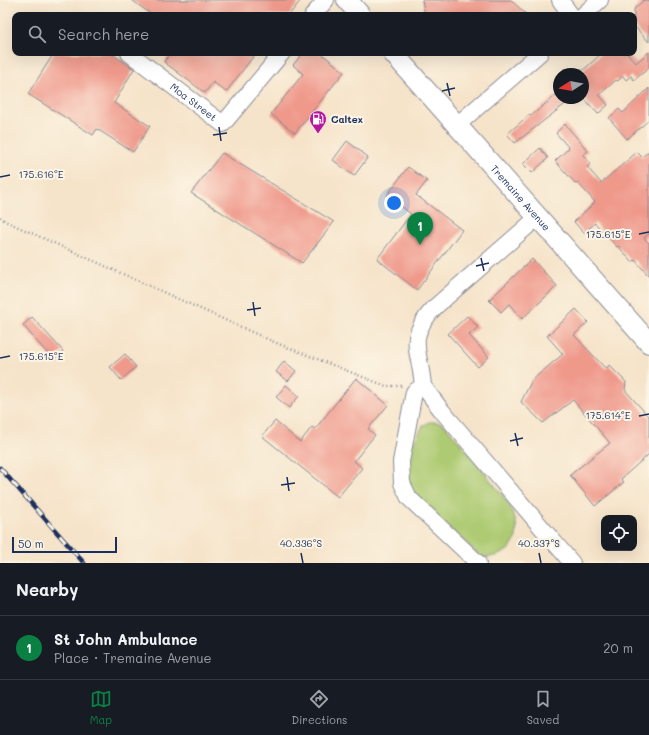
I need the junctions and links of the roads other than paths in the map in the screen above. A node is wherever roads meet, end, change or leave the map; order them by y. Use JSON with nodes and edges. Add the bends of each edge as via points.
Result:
{"nodes":[{"id":1,"x":326,"y":0,"type":"edge"},
{"id":2,"x":560,"y":0,"type":"edge"},
{"id":3,"x":600,"y":0,"type":"edge"},
{"id":4,"x":316,"y":12,"type":"edge"},
{"id":5,"x":569,"y":12,"type":"edge"},
{"id":6,"x":586,"y":12,"type":"edge"},
{"id":7,"x":133,"y":56,"type":"edge"},
{"id":8,"x":280,"y":56,"type":"edge"},
{"id":9,"x":396,"y":56,"type":"edge"},
{"id":10,"x":537,"y":56,"type":"edge"},
{"id":11,"x":457,"y":125,"type":"junction"},
{"id":12,"x":538,"y":217,"type":"junction"},
{"id":13,"x":649,"y":343,"type":"edge"},
{"id":14,"x":423,"y":386,"type":"junction"},
{"id":15,"x":478,"y":563,"type":"edge"},
{"id":16,"x":572,"y":563,"type":"edge"}],
"edges":[{"from":1,"to":4,"type":"street"},
{"from":2,"to":5,"type":"street"},
{"from":3,"to":6,"type":"street"},
{"from":7,"to":8,"type":"street","name":"Moa Street","via":[[223,124]]},
{"from":9,"to":11,"type":"main road","name":"Tremaine Avenue"},
{"from":10,"to":11,"type":"street"},
{"from":11,"to":12,"type":"main road","name":"Tremaine Avenue"},
{"from":12,"to":13,"type":"main road","name":"Tremaine Avenue"},
{"from":12,"to":14,"type":"street","via":[[425,318],[416,341]]},
{"from":14,"to":15,"type":"street","via":[[414,392],[401,462],[402,483],[409,498]]},
{"from":14,"to":16,"type":"street"}]}
